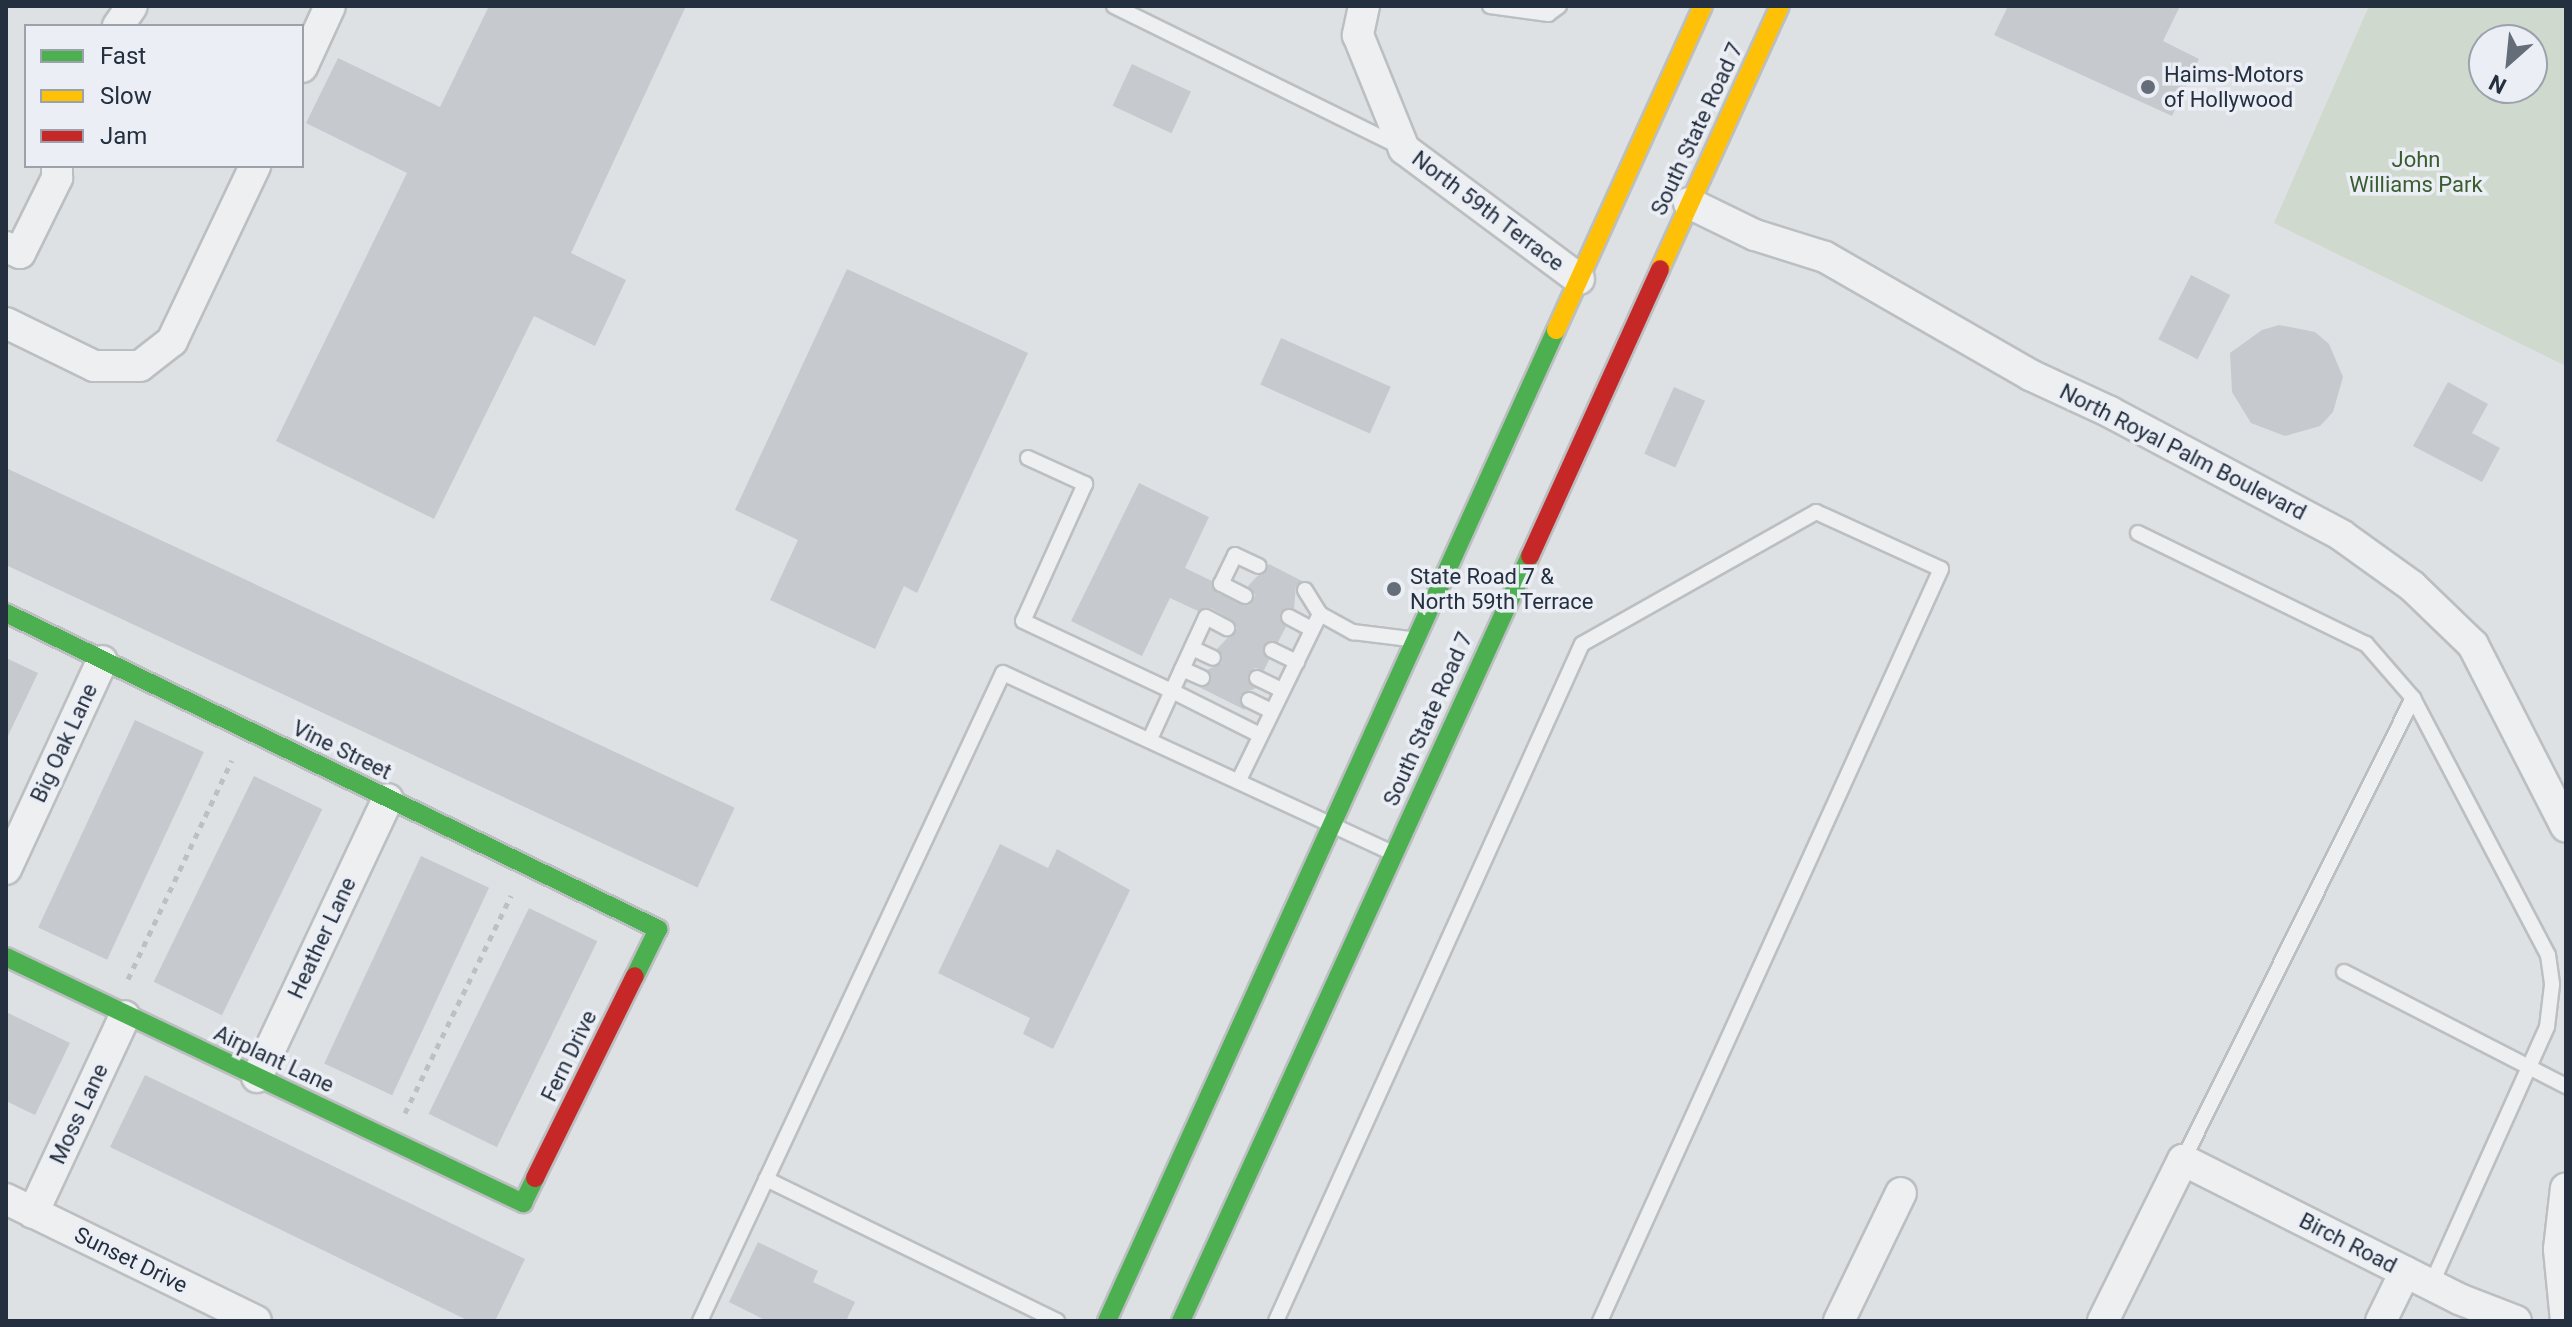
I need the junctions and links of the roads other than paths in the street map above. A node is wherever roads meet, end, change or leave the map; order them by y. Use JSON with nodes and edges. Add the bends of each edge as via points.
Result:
{"nodes":[{"id":1,"x":132,"y":6,"type":"edge"},
{"id":2,"x":330,"y":6,"type":"edge"},
{"id":3,"x":1114,"y":6,"type":"edge"},
{"id":4,"x":1364,"y":6,"type":"edge"},
{"id":5,"x":1559,"y":6,"type":"edge"},
{"id":6,"x":1780,"y":6,"type":"edge"},
{"id":7,"x":1494,"y":7,"type":"edge"},
{"id":8,"x":1701,"y":7,"type":"edge"},
{"id":9,"x":119,"y":24,"type":"edge"},
{"id":10,"x":304,"y":63,"type":"edge"},
{"id":11,"x":1404,"y":149,"type":"junction"},
{"id":12,"x":57,"y":168,"type":"edge"},
{"id":13,"x":254,"y":168,"type":"edge"},
{"id":14,"x":1689,"y":203,"type":"junction"},
{"id":15,"x":6,"y":247,"type":"edge"},
{"id":16,"x":1579,"y":279,"type":"junction"},
{"id":17,"x":6,"y":323,"type":"edge"},
{"id":18,"x":1028,"y":458,"type":"dead end"},
{"id":19,"x":2138,"y":533,"type":"dead end"},
{"id":20,"x":1259,"y":566,"type":"dead end"},
{"id":21,"x":1305,"y":590,"type":"dead end"},
{"id":22,"x":1245,"y":596,"type":"dead end"},
{"id":23,"x":6,"y":613,"type":"edge"},
{"id":24,"x":1320,"y":614,"type":"junction"},
{"id":25,"x":1289,"y":617,"type":"dead end"},
{"id":26,"x":1227,"y":628,"type":"dead end"},
{"id":27,"x":1312,"y":629,"type":"junction"},
{"id":28,"x":1414,"y":639,"type":"junction"},
{"id":29,"x":1192,"y":648,"type":"junction"},
{"id":30,"x":1272,"y":650,"type":"dead end"},
{"id":31,"x":1213,"y":658,"type":"dead end"},
{"id":32,"x":102,"y":661,"type":"junction"},
{"id":33,"x":1297,"y":662,"type":"junction"},
{"id":34,"x":1182,"y":669,"type":"junction"},
{"id":35,"x":1202,"y":678,"type":"dead end"},
{"id":36,"x":1257,"y":678,"type":"dead end"},
{"id":37,"x":1282,"y":690,"type":"junction"},
{"id":38,"x":1172,"y":691,"type":"junction"},
{"id":39,"x":2413,"y":698,"type":"junction"},
{"id":40,"x":1249,"y":700,"type":"dead end"},
{"id":41,"x":1272,"y":711,"type":"junction"},
{"id":42,"x":1260,"y":735,"type":"junction"},
{"id":43,"x":1150,"y":739,"type":"junction"},
{"id":44,"x":1239,"y":780,"type":"junction"},
{"id":45,"x":388,"y":799,"type":"junction"},
{"id":46,"x":1332,"y":825,"type":"junction"},
{"id":47,"x":2566,"y":827,"type":"edge"},
{"id":48,"x":1393,"y":853,"type":"junction"},
{"id":49,"x":6,"y":869,"type":"edge"},
{"id":50,"x":658,"y":929,"type":"joint"},
{"id":51,"x":6,"y":957,"type":"edge"},
{"id":52,"x":2344,"y":972,"type":"dead end"},
{"id":53,"x":125,"y":1016,"type":"junction"},
{"id":54,"x":2529,"y":1067,"type":"junction"},
{"id":55,"x":257,"y":1077,"type":"junction"},
{"id":56,"x":2566,"y":1086,"type":"edge"},
{"id":57,"x":2183,"y":1160,"type":"junction"},
{"id":58,"x":766,"y":1179,"type":"junction"},
{"id":59,"x":2566,"y":1188,"type":"edge"},
{"id":60,"x":1901,"y":1193,"type":"dead end"},
{"id":61,"x":6,"y":1199,"type":"edge"},
{"id":62,"x":523,"y":1203,"type":"joint"},
{"id":63,"x":33,"y":1213,"type":"junction"},
{"id":64,"x":2418,"y":1278,"type":"junction"},
{"id":65,"x":256,"y":1321,"type":"edge"},
{"id":66,"x":700,"y":1321,"type":"edge"},
{"id":67,"x":1057,"y":1321,"type":"edge"},
{"id":68,"x":1107,"y":1321,"type":"edge"},
{"id":69,"x":1181,"y":1321,"type":"edge"},
{"id":70,"x":1276,"y":1321,"type":"edge"},
{"id":71,"x":1600,"y":1321,"type":"edge"},
{"id":72,"x":1839,"y":1321,"type":"edge"},
{"id":73,"x":2103,"y":1321,"type":"edge"},
{"id":74,"x":2381,"y":1321,"type":"edge"},
{"id":75,"x":2516,"y":1321,"type":"edge"},
{"id":76,"x":2553,"y":1321,"type":"edge"},
{"id":77,"x":2566,"y":1321,"type":"edge"}],
"edges":[{"from":1,"to":9,"type":"street"},
{"from":2,"to":10,"type":"street"},
{"from":3,"to":11,"type":"lane"},
{"from":4,"to":11,"type":"street","name":"North 59th Terrace","via":[[1358,35]]},
{"from":5,"to":7,"type":"lane","via":[[1548,14]]},
{"from":6,"to":14,"type":"main road","name":"South State Road 7"},
{"from":8,"to":16,"type":"main road","name":"South State Road 7"},
{"from":11,"to":16,"type":"street","name":"North 59th Terrace"},
{"from":12,"to":15,"type":"street","via":[[20,253]]},
{"from":13,"to":17,"type":"street","via":[[172,341],[140,366],[94,366]]},
{"from":14,"to":47,"type":"street","name":"North Royal Palm Boulevard","via":[[1755,235],[1825,257],[2030,375],[2341,535],[2412,586],[2473,645]]},
{"from":14,"to":48,"type":"main road","name":"South State Road 7"},
{"from":16,"to":28,"type":"main road","name":"South State Road 7"},
{"from":18,"to":38,"type":"lane","via":[[1085,484],[1023,621]]},
{"from":19,"to":39,"type":"lane","via":[[2366,644]]},
{"from":20,"to":22,"type":"lane","via":[[1235,555],[1221,584]]},
{"from":21,"to":24,"type":"lane"},
{"from":23,"to":32,"type":"main road","name":"Vine Street"},
{"from":24,"to":27,"type":"lane"},
{"from":24,"to":28,"type":"lane","via":[[1353,632]]},
{"from":25,"to":27,"type":"lane"},
{"from":26,"to":29,"type":"lane","via":[[1206,617]]},
{"from":27,"to":33,"type":"lane"},
{"from":28,"to":46,"type":"main road","name":"South State Road 7"},
{"from":29,"to":31,"type":"lane"},
{"from":29,"to":34,"type":"lane"},
{"from":30,"to":33,"type":"lane"},
{"from":32,"to":45,"type":"main road","name":"Vine Street"},
{"from":32,"to":49,"type":"street","name":"Big Oak Lane"},
{"from":33,"to":37,"type":"lane"},
{"from":34,"to":35,"type":"lane"},
{"from":34,"to":38,"type":"lane"},
{"from":36,"to":37,"type":"lane"},
{"from":37,"to":41,"type":"lane"},
{"from":38,"to":42,"type":"lane"},
{"from":38,"to":43,"type":"lane"},
{"from":39,"to":54,"type":"lane","via":[[2548,955],[2552,985],[2547,1027]]},
{"from":39,"to":57,"type":"lane"},
{"from":40,"to":41,"type":"lane"},
{"from":41,"to":42,"type":"lane"},
{"from":42,"to":44,"type":"lane"},
{"from":43,"to":44,"type":"lane"},
{"from":43,"to":58,"type":"lane","via":[[1003,673]]},
{"from":44,"to":46,"type":"lane"},
{"from":45,"to":50,"type":"main road","name":"Vine Street"},
{"from":45,"to":55,"type":"street","name":"Heather Lane"},
{"from":46,"to":48,"type":"lane"},
{"from":46,"to":68,"type":"main road","name":"South State Road 7"},
{"from":48,"to":69,"type":"main road","name":"South State Road 7"},
{"from":50,"to":62,"type":"main road","name":"Fern Drive"},
{"from":51,"to":53,"type":"main road","name":"Airplant Lane"},
{"from":52,"to":54,"type":"lane"},
{"from":53,"to":55,"type":"main road","name":"Airplant Lane"},
{"from":53,"to":63,"type":"street","name":"Moss Lane"},
{"from":54,"to":56,"type":"lane"},
{"from":54,"to":64,"type":"lane"},
{"from":55,"to":62,"type":"main road","name":"Airplant Lane"},
{"from":57,"to":64,"type":"street","name":"Birch Road"},
{"from":57,"to":73,"type":"street"},
{"from":58,"to":66,"type":"lane"},
{"from":58,"to":67,"type":"lane"},
{"from":59,"to":77,"type":"street","via":[[2559,1249]]},
{"from":60,"to":72,"type":"street"},
{"from":61,"to":63,"type":"street","name":"Sunset Drive"},
{"from":63,"to":65,"type":"street","name":"Sunset Drive"},
{"from":64,"to":74,"type":"street"},
{"from":64,"to":75,"type":"street","name":"Birch Road"},
{"from":70,"to":71,"type":"lane","via":[[1582,644],[1816,512],[1941,569]]},
{"from":76,"to":77,"type":"street"}]}
